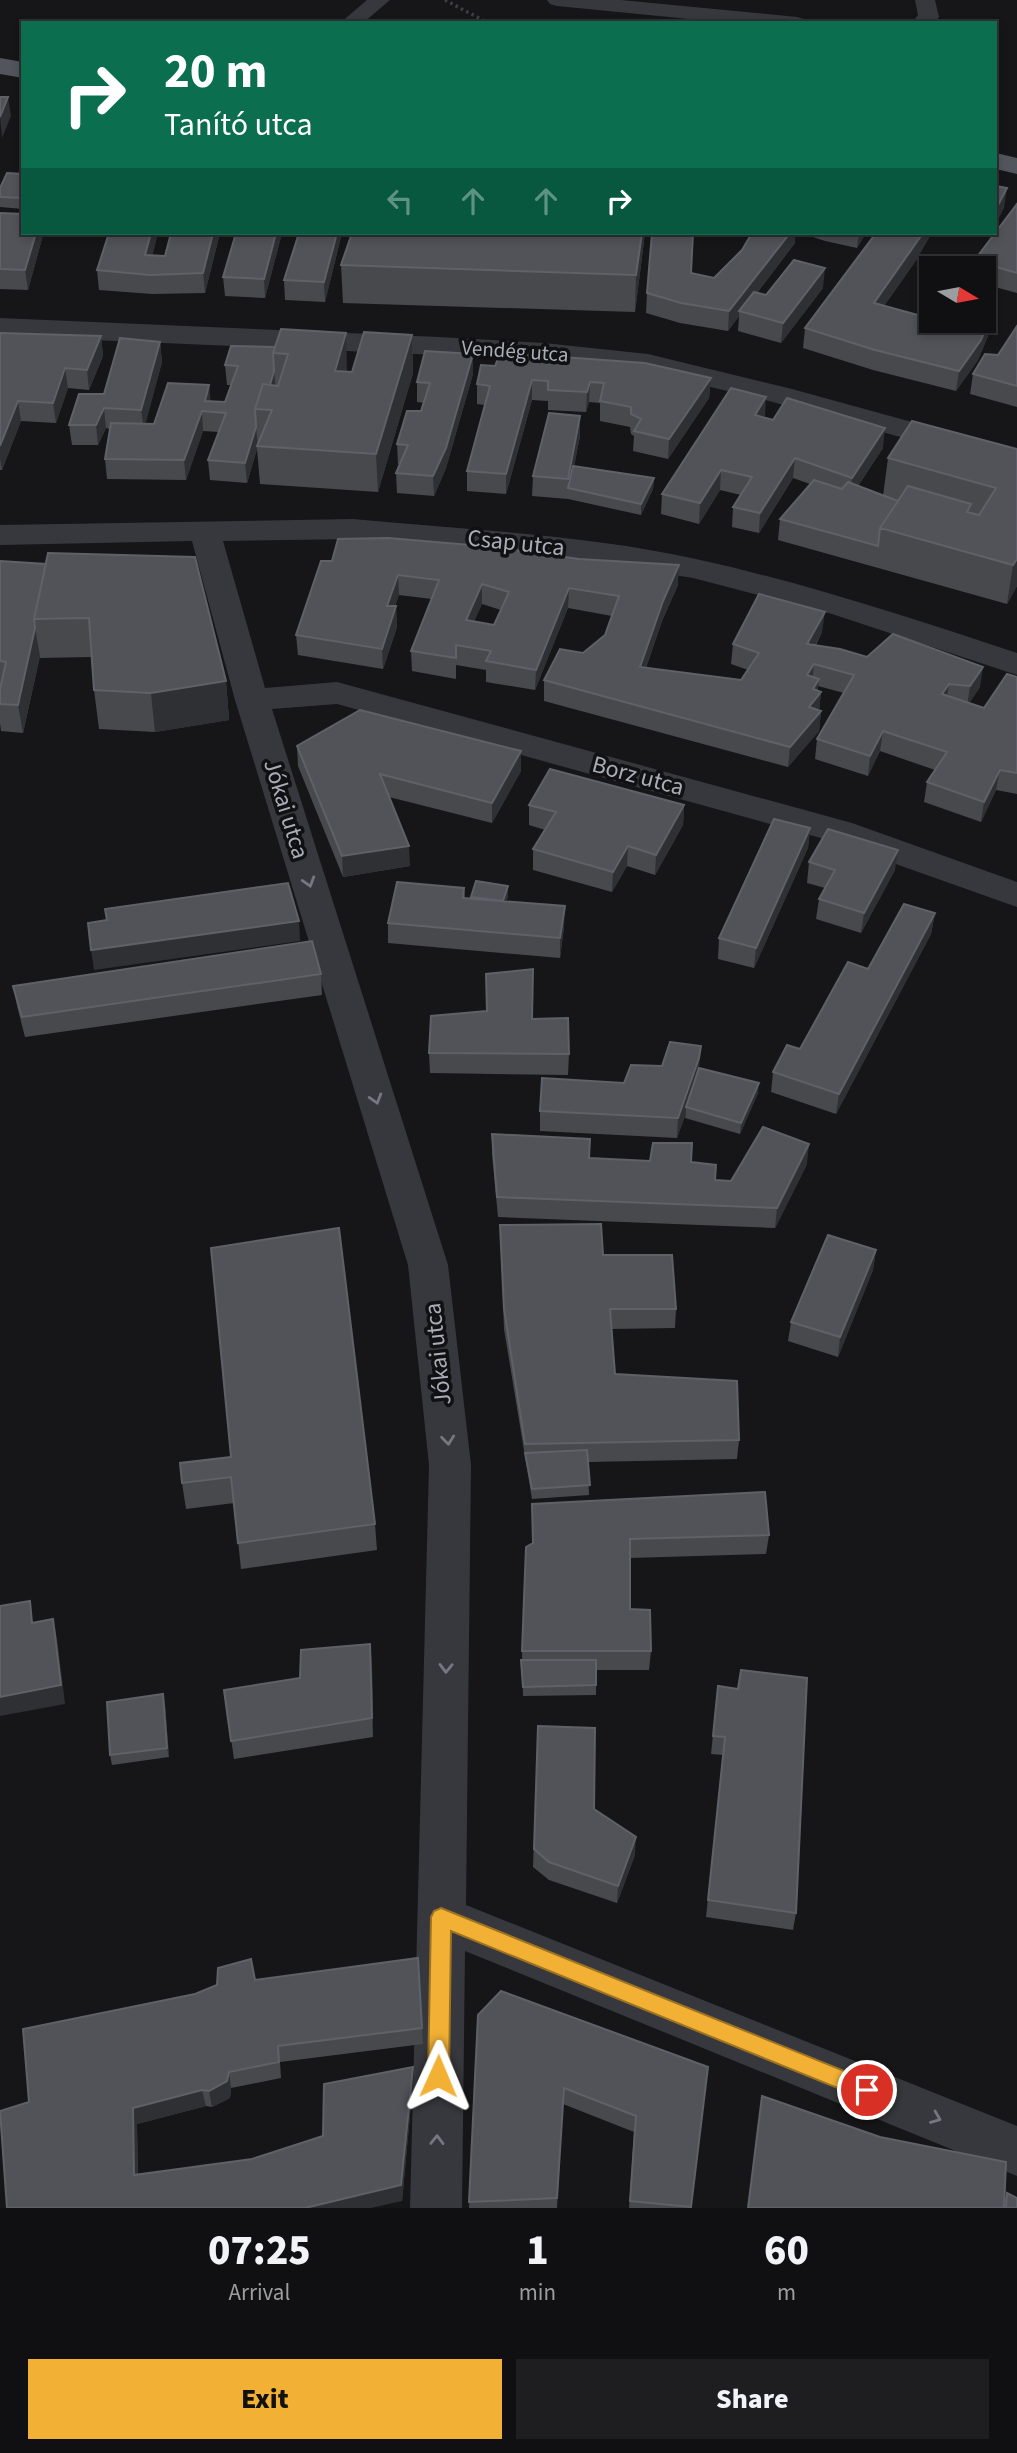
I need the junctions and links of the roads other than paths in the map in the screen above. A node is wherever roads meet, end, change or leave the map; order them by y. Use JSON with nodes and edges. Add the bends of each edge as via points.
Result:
{"nodes":[{"id":1,"x":557,"y":0,"type":"edge"},
{"id":2,"x":925,"y":0,"type":"edge"},
{"id":3,"x":373,"y":2,"type":"edge"},
{"id":4,"x":352,"y":21,"type":"edge"},
{"id":5,"x":385,"y":21,"type":"edge"},
{"id":6,"x":776,"y":21,"type":"edge"},
{"id":7,"x":924,"y":21,"type":"edge"},
{"id":8,"x":0,"y":66,"type":"edge"},
{"id":9,"x":21,"y":71,"type":"edge"},
{"id":10,"x":21,"y":71,"type":"edge"},
{"id":11,"x":0,"y":74,"type":"edge"},
{"id":12,"x":997,"y":161,"type":"edge"},
{"id":13,"x":1017,"y":166,"type":"edge"},
{"id":14,"x":0,"y":327,"type":"edge"},
{"id":15,"x":1017,"y":460,"type":"edge"},
{"id":16,"x":205,"y":533,"type":"junction"},
{"id":17,"x":0,"y":535,"type":"edge"},
{"id":18,"x":1017,"y":664,"type":"edge"},
{"id":19,"x":252,"y":700,"type":"junction"},
{"id":20,"x":1017,"y":895,"type":"edge"},
{"id":21,"x":441,"y":1917,"type":"junction"},
{"id":22,"x":1017,"y":2151,"type":"edge"},
{"id":23,"x":436,"y":2208,"type":"edge"}],
"edges":[{"from":1,"to":6,"type":"lane"},
{"from":2,"to":7,"type":"lane","via":[[929,17]]},
{"from":3,"to":4,"type":"lane"},
{"from":3,"to":5,"type":"lane"},
{"from":8,"to":9,"type":"main road"},
{"from":10,"to":11,"type":"main road"},
{"from":12,"to":13,"type":"main road"},
{"from":14,"to":15,"type":"street","name":"Vendég utca","via":[[452,347],[648,363]]},
{"from":16,"to":17,"type":"street","name":"Csap utca"},
{"from":16,"to":18,"type":"street","name":"Csap utca","via":[[353,528],[574,548],[694,568],[844,607]]},
{"from":16,"to":19,"type":"street","name":"Jókai utca"},
{"from":19,"to":20,"type":"street","name":"Borz utca","via":[[337,693],[840,831]]},
{"from":19,"to":21,"type":"street","name":"Jókai utca","one_way":true,"via":[[428,1265],[450,1465]]},
{"from":21,"to":22,"type":"street","one_way":true},
{"from":23,"to":21,"type":"street","name":"Jókai utca","one_way":true}]}
